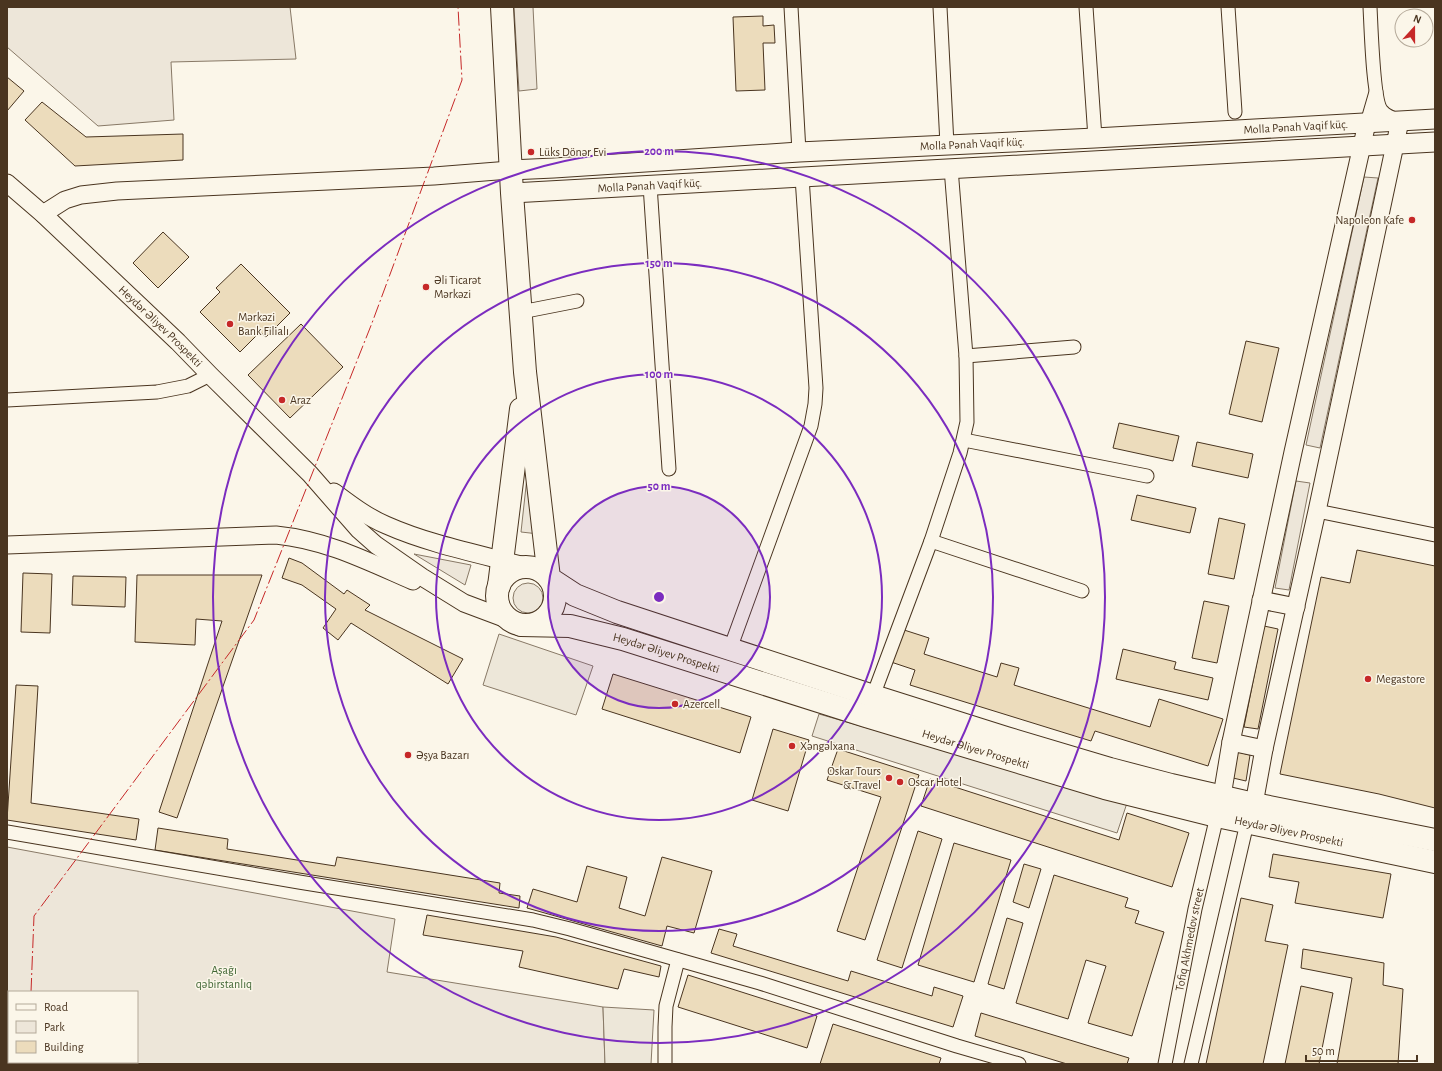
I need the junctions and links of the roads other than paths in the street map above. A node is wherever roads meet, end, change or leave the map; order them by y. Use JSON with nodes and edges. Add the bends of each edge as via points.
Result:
{"nodes":[{"id":1,"x":502,"y":7,"type":"edge"},
{"id":2,"x":791,"y":7,"type":"edge"},
{"id":3,"x":940,"y":7,"type":"edge"},
{"id":4,"x":1086,"y":7,"type":"edge"},
{"id":5,"x":1228,"y":7,"type":"edge"},
{"id":6,"x":1370,"y":7,"type":"edge"},
{"id":7,"x":1376,"y":92,"type":"junction"},
{"id":8,"x":1235,"y":112,"type":"dead end"},
{"id":9,"x":1435,"y":119,"type":"edge"},
{"id":10,"x":1400,"y":121,"type":"junction"},
{"id":11,"x":1367,"y":123,"type":"junction"},
{"id":12,"x":1095,"y":138,"type":"junction"},
{"id":13,"x":1435,"y":142,"type":"edge"},
{"id":14,"x":947,"y":145,"type":"junction"},
{"id":15,"x":1396,"y":145,"type":"junction"},
{"id":16,"x":1361,"y":146,"type":"junction"},
{"id":17,"x":799,"y":152,"type":"junction"},
{"id":18,"x":951,"y":168,"type":"junction"},
{"id":19,"x":510,"y":170,"type":"junction"},
{"id":20,"x":802,"y":177,"type":"junction"},
{"id":21,"x":7,"y":183,"type":"edge"},
{"id":22,"x":650,"y":185,"type":"junction"},
{"id":23,"x":512,"y":193,"type":"junction"},
{"id":24,"x":43,"y":214,"type":"junction"},
{"id":25,"x":577,"y":301,"type":"dead end"},
{"id":26,"x":521,"y":312,"type":"junction"},
{"id":27,"x":1074,"y":347,"type":"dead end"},
{"id":28,"x":966,"y":356,"type":"junction"},
{"id":29,"x":525,"y":372,"type":"junction"},
{"id":30,"x":210,"y":376,"type":"junction"},
{"id":31,"x":7,"y":400,"type":"edge"},
{"id":32,"x":964,"y":440,"type":"junction"},
{"id":33,"x":669,"y":469,"type":"dead end"},
{"id":34,"x":310,"y":474,"type":"junction"},
{"id":35,"x":1147,"y":476,"type":"dead end"},
{"id":36,"x":1317,"y":511,"type":"junction"},
{"id":37,"x":1435,"y":535,"type":"edge"},
{"id":38,"x":931,"y":541,"type":"junction"},
{"id":39,"x":7,"y":545,"type":"edge"},
{"id":40,"x":503,"y":560,"type":"junction"},
{"id":41,"x":540,"y":573,"type":"junction"},
{"id":42,"x":499,"y":586,"type":"junction"},
{"id":43,"x":1082,"y":591,"type":"dead end"},
{"id":44,"x":1261,"y":600,"type":"junction"},
{"id":45,"x":464,"y":603,"type":"junction"},
{"id":46,"x":1296,"y":607,"type":"junction"},
{"id":47,"x":516,"y":623,"type":"junction"},
{"id":48,"x":730,"y":648,"type":"junction"},
{"id":49,"x":873,"y":696,"type":"junction"},
{"id":50,"x":1231,"y":742,"type":"junction"},
{"id":51,"x":1264,"y":749,"type":"junction"},
{"id":52,"x":1220,"y":806,"type":"junction"},
{"id":53,"x":1251,"y":813,"type":"junction"},
{"id":54,"x":7,"y":832,"type":"edge"},
{"id":55,"x":1435,"y":840,"type":"edge"},
{"id":56,"x":1435,"y":862,"type":"edge"},
{"id":57,"x":678,"y":960,"type":"junction"},
{"id":58,"x":665,"y":1064,"type":"edge"},
{"id":59,"x":1019,"y":1064,"type":"edge"},
{"id":60,"x":1164,"y":1064,"type":"edge"},
{"id":61,"x":1191,"y":1064,"type":"edge"}],
"edges":[{"from":1,"to":19,"type":"highway"},
{"from":2,"to":17,"type":"street"},
{"from":3,"to":14,"type":"street"},
{"from":4,"to":12,"type":"street"},
{"from":5,"to":8,"type":"street"},
{"from":6,"to":7,"type":"street"},
{"from":7,"to":10,"type":"street","via":[[1381,111]]},
{"from":7,"to":11,"type":"street"},
{"from":9,"to":10,"type":"main road","name":"Molla Pənah Vaqif küç."},
{"from":10,"to":11,"type":"main road","name":"Molla Pənah Vaqif küç."},
{"from":10,"to":15,"type":"street"},
{"from":11,"to":12,"type":"main road","name":"Molla Pənah Vaqif küç."},
{"from":11,"to":16,"type":"street"},
{"from":12,"to":14,"type":"main road","name":"Molla Pənah Vaqif küç."},
{"from":13,"to":15,"type":"main road","name":"Molla Pənah Vaqif küç."},
{"from":14,"to":17,"type":"main road","name":"Molla Pənah Vaqif küç."},
{"from":15,"to":16,"type":"main road","name":"Molla Pənah Vaqif küç."},
{"from":15,"to":36,"type":"street"},
{"from":16,"to":18,"type":"main road","name":"Molla Pənah Vaqif küç."},
{"from":16,"to":44,"type":"street"},
{"from":17,"to":19,"type":"main road","name":"Molla Pənah Vaqif küç."},
{"from":18,"to":20,"type":"main road","name":"Molla Pənah Vaqif küç."},
{"from":18,"to":28,"type":"street"},
{"from":19,"to":23,"type":"highway"},
{"from":19,"to":24,"type":"street","via":[[117,191],[81,195],[65,200]]},
{"from":20,"to":22,"type":"main road","name":"Molla Pənah Vaqif küç."},
{"from":20,"to":48,"type":"street","via":[[815,404],[811,426]]},
{"from":21,"to":24,"type":"street","name":"Heydər Əliyev Prospekti"},
{"from":22,"to":23,"type":"main road","name":"Molla Pənah Vaqif küç."},
{"from":22,"to":33,"type":"street"},
{"from":23,"to":26,"type":"highway"},
{"from":24,"to":30,"type":"street","name":"Heydər Əliyev Prospekti","via":[[178,342]]},
{"from":25,"to":26,"type":"street"},
{"from":26,"to":29,"type":"highway"},
{"from":27,"to":28,"type":"street"},
{"from":28,"to":32,"type":"street","via":[[967,422]]},
{"from":29,"to":40,"type":"highway"},
{"from":29,"to":41,"type":"highway"},
{"from":30,"to":31,"type":"street","via":[[188,386],[157,392]]},
{"from":30,"to":34,"type":"street","name":"Heydər Əliyev Prospekti"},
{"from":32,"to":35,"type":"street"},
{"from":32,"to":38,"type":"street"},
{"from":34,"to":40,"type":"street","name":"Heydər Əliyev Prospekti","via":[[366,514],[385,524],[419,537]]},
{"from":34,"to":45,"type":"street","name":"Heydər Əliyev Prospekti","via":[[359,530],[376,545]]},
{"from":36,"to":37,"type":"street"},
{"from":36,"to":46,"type":"street"},
{"from":38,"to":43,"type":"street"},
{"from":38,"to":49,"type":"street"},
{"from":39,"to":45,"type":"street","via":[[276,535],[326,545],[352,554]]},
{"from":40,"to":41,"type":"street","name":"Heydər Əliyev Prospekti"},
{"from":40,"to":42,"type":"highway"},
{"from":41,"to":42,"type":"highway","via":[[522,568],[512,571],[504,577]]},
{"from":41,"to":47,"type":"highway","via":[[554,587],[553,606],[540,622],[531,625]]},
{"from":41,"to":48,"type":"highway","name":"Heydər Əliyev Prospekti","via":[[575,594],[617,612]]},
{"from":42,"to":47,"type":"highway","via":[[499,606],[504,614]]},
{"from":44,"to":46,"type":"street"},
{"from":44,"to":50,"type":"street"},
{"from":45,"to":47,"type":"street","name":"Heydər Əliyev Prospekti"},
{"from":46,"to":51,"type":"street"},
{"from":47,"to":52,"type":"highway","name":"Heydər Əliyev Prospekti","via":[[570,626],[607,634],[1105,788]]},
{"from":48,"to":49,"type":"highway","name":"Heydər Əliyev Prospekti"},
{"from":49,"to":52,"type":"highway","name":"Heydər Əliyev Prospekti","via":[[1110,769]]},
{"from":50,"to":51,"type":"street"},
{"from":50,"to":52,"type":"street"},
{"from":51,"to":53,"type":"street"},
{"from":52,"to":53,"type":"highway","name":"Heydər Əliyev Prospekti"},
{"from":52,"to":60,"type":"street","name":"Tofiq Akhmedov street","via":[[1195,908]]},
{"from":53,"to":55,"type":"highway","name":"Heydər Əliyev Prospekti"},
{"from":53,"to":56,"type":"highway","name":"Heydər Əliyev Prospekti"},
{"from":53,"to":61,"type":"street"},
{"from":54,"to":57,"type":"street","via":[[533,920]]},
{"from":57,"to":58,"type":"street","via":[[666,1006]]},
{"from":57,"to":59,"type":"street"}]}
